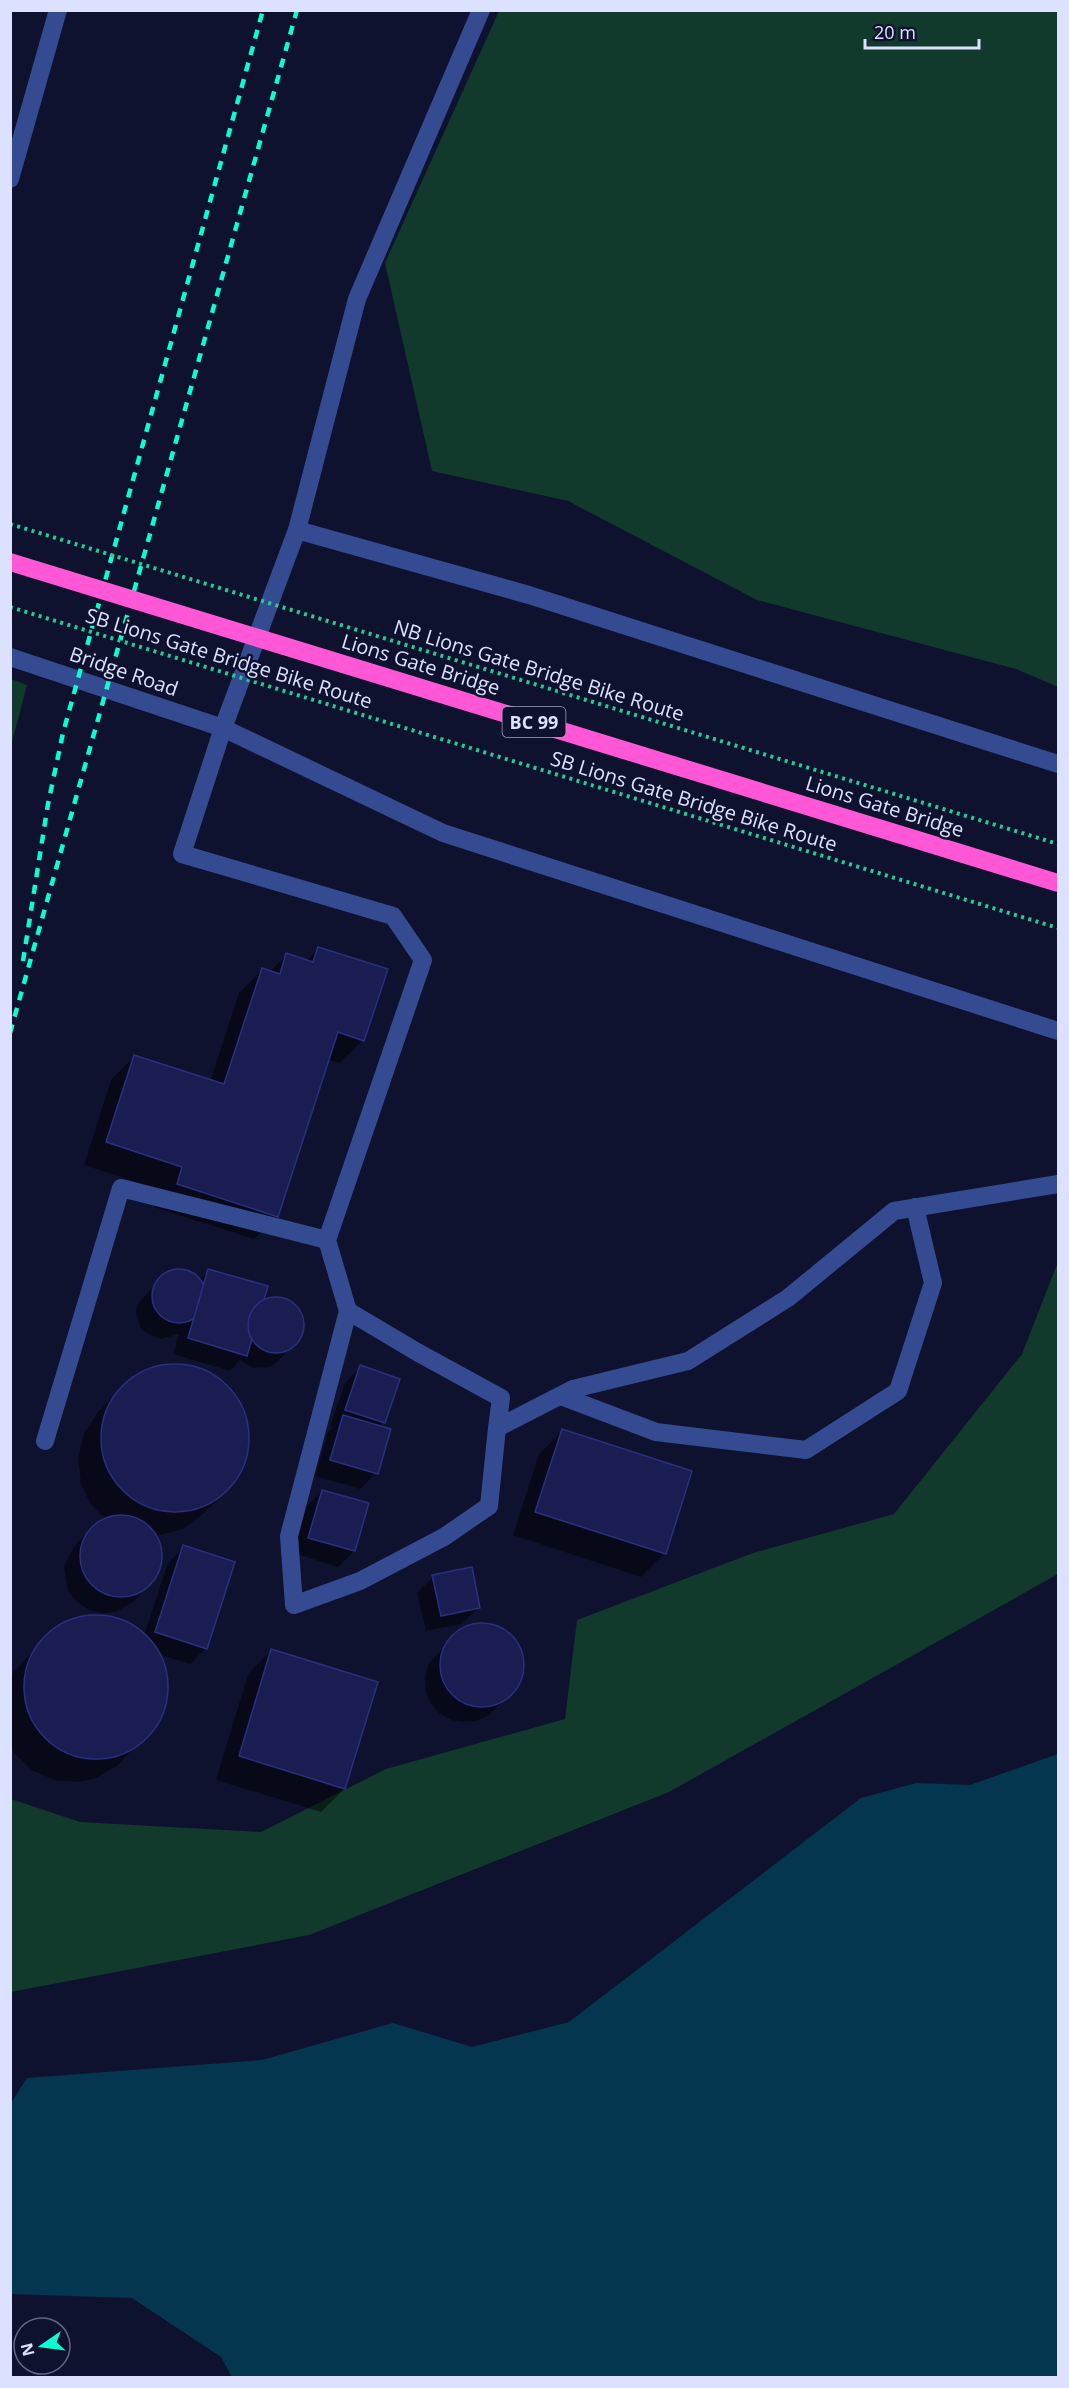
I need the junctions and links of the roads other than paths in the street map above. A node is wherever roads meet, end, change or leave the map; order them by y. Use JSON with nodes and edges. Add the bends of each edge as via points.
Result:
{"nodes":[{"id":1,"x":58,"y":10,"type":"edge"},
{"id":2,"x":481,"y":10,"type":"edge"},
{"id":3,"x":10,"y":179,"type":"edge"},
{"id":4,"x":297,"y":530,"type":"junction"},
{"id":5,"x":10,"y":562,"type":"edge"},
{"id":6,"x":10,"y":657,"type":"edge"},
{"id":7,"x":223,"y":728,"type":"junction"},
{"id":8,"x":1059,"y":764,"type":"edge"},
{"id":9,"x":1059,"y":883,"type":"edge"},
{"id":10,"x":1059,"y":1031,"type":"edge"},
{"id":11,"x":1059,"y":1184,"type":"edge"},
{"id":12,"x":915,"y":1207,"type":"junction"},
{"id":13,"x":327,"y":1240,"type":"junction"},
{"id":14,"x":348,"y":1311,"type":"junction"},
{"id":15,"x":561,"y":1396,"type":"junction"},
{"id":16,"x":497,"y":1428,"type":"junction"},
{"id":17,"x":45,"y":1441,"type":"dead end"}],
"edges":[{"from":1,"to":3,"type":"street"},
{"from":2,"to":4,"type":"street","via":[[357,299]]},
{"from":4,"to":7,"type":"street"},
{"from":4,"to":8,"type":"street","via":[[529,595]]},
{"from":5,"to":9,"type":"highway","name":"Lions Gate Bridge","number":"BC 99","bridge":true},
{"from":6,"to":7,"type":"street","name":"Bridge Road"},
{"from":7,"to":10,"type":"street","name":"Bridge Road","via":[[443,833]]},
{"from":7,"to":13,"type":"street","via":[[182,854],[393,916],[423,960]]},
{"from":11,"to":12,"type":"street"},
{"from":12,"to":15,"type":"street","via":[[894,1211],[788,1298],[688,1361],[573,1389]]},
{"from":12,"to":15,"type":"street","via":[[933,1283],[898,1391],[806,1450],[656,1432]]},
{"from":13,"to":14,"type":"street"},
{"from":13,"to":17,"type":"street","via":[[121,1188]]},
{"from":14,"to":16,"type":"street","via":[[501,1398]]},
{"from":14,"to":16,"type":"street","via":[[289,1536],[294,1605],[360,1581],[444,1537],[489,1506]]},
{"from":15,"to":16,"type":"street"}]}
